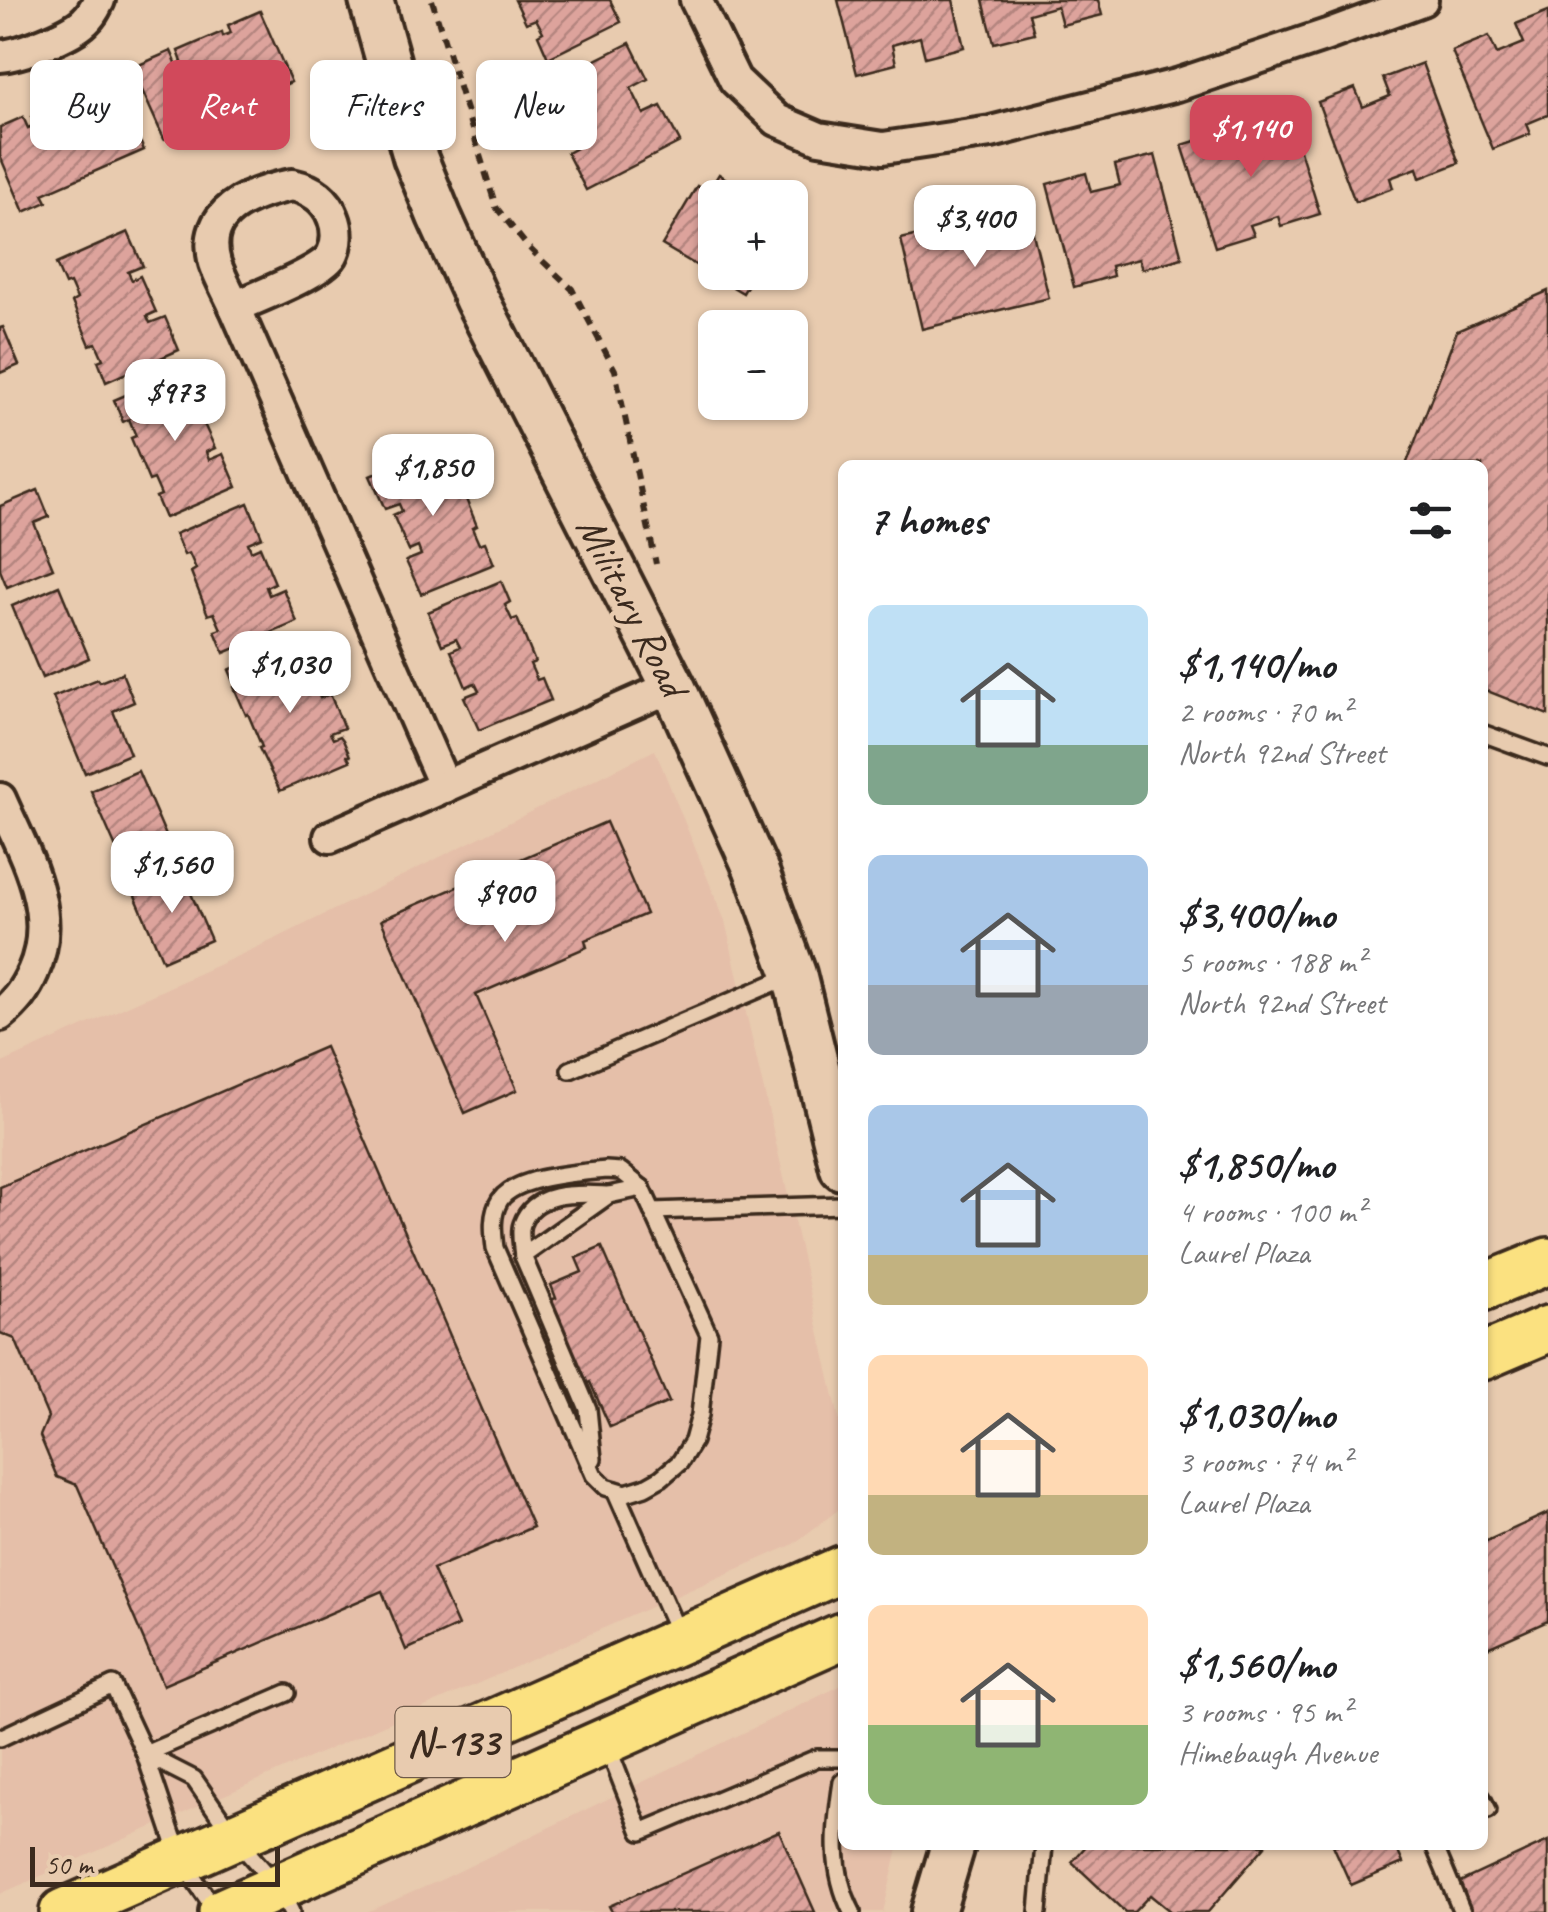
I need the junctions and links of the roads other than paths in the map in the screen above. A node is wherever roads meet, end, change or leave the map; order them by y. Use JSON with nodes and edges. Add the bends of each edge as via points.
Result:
{"nodes":[{"id":1,"x":98,"y":0,"type":"edge"},
{"id":2,"x":372,"y":0,"type":"edge"},
{"id":3,"x":696,"y":0,"type":"edge"},
{"id":4,"x":1422,"y":0,"type":"edge"},
{"id":5,"x":0,"y":56,"type":"edge"},
{"id":6,"x":235,"y":307,"type":"junction"},
{"id":7,"x":673,"y":686,"type":"junction"},
{"id":8,"x":1488,"y":735,"type":"edge"},
{"id":9,"x":1548,"y":757,"type":"edge"},
{"id":10,"x":445,"y":787,"type":"junction"},
{"id":11,"x":0,"y":798,"type":"edge"},
{"id":12,"x":330,"y":837,"type":"dead end"},
{"id":13,"x":794,"y":974,"type":"junction"},
{"id":14,"x":0,"y":1015,"type":"edge"},
{"id":15,"x":570,"y":1070,"type":"dead end"},
{"id":16,"x":838,"y":1152,"type":"edge"},
{"id":17,"x":642,"y":1188,"type":"junction"},
{"id":18,"x":608,"y":1195,"type":"junction"},
{"id":19,"x":838,"y":1205,"type":"edge"},
{"id":20,"x":652,"y":1211,"type":"junction"},
{"id":21,"x":523,"y":1256,"type":"junction"},
{"id":22,"x":1548,"y":1260,"type":"edge"},
{"id":23,"x":1488,"y":1285,"type":"edge"},
{"id":24,"x":1548,"y":1330,"type":"edge"},
{"id":25,"x":1488,"y":1355,"type":"edge"},
{"id":26,"x":594,"y":1474,"type":"junction"},
{"id":27,"x":616,"y":1490,"type":"junction"},
{"id":28,"x":838,"y":1571,"type":"edge"},
{"id":29,"x":838,"y":1638,"type":"edge"},
{"id":30,"x":682,"y":1641,"type":"junction"},
{"id":31,"x":287,"y":1693,"type":"dead end"},
{"id":32,"x":0,"y":1738,"type":"edge"},
{"id":33,"x":606,"y":1742,"type":"junction"},
{"id":34,"x":145,"y":1754,"type":"junction"},
{"id":35,"x":838,"y":1758,"type":"edge"},
{"id":36,"x":838,"y":1808,"type":"edge"},
{"id":37,"x":234,"y":1837,"type":"junction"},
{"id":38,"x":951,"y":1850,"type":"edge"},
{"id":39,"x":1044,"y":1850,"type":"edge"},
{"id":40,"x":1436,"y":1850,"type":"edge"},
{"id":41,"x":180,"y":1860,"type":"junction"},
{"id":42,"x":284,"y":1900,"type":"edge"},
{"id":43,"x":63,"y":1912,"type":"edge"},
{"id":44,"x":220,"y":1912,"type":"edge"},
{"id":45,"x":852,"y":1912,"type":"edge"},
{"id":46,"x":933,"y":1912,"type":"edge"},
{"id":47,"x":1038,"y":1912,"type":"edge"},
{"id":48,"x":1462,"y":1912,"type":"edge"}],
"edges":[{"from":1,"to":5,"type":"street","via":[[80,26]]},
{"from":2,"to":7,"type":"main road","name":"Military Road","via":[[415,157],[439,216]]},
{"from":3,"to":4,"type":"street","via":[[735,80],[777,120],[819,138],[884,148],[991,132],[1177,85]]},
{"from":6,"to":6,"type":"street","via":[[321,267],[332,254],[338,235],[322,198],[307,188],[276,188],[228,209],[216,223],[215,262]]},
{"from":6,"to":10,"type":"street"},
{"from":7,"to":10,"type":"street"},
{"from":7,"to":13,"type":"main road","name":"Military Road","via":[[756,866]]},
{"from":8,"to":9,"type":"lane"},
{"from":10,"to":12,"type":"street"},
{"from":11,"to":14,"type":"street","via":[[37,887],[44,936],[24,991]]},
{"from":13,"to":15,"type":"lane"},
{"from":13,"to":16,"type":"main road","name":"Military Road"},
{"from":17,"to":18,"type":"lane"},
{"from":17,"to":20,"type":"lane"},
{"from":17,"to":26,"type":"lane","via":[[622,1172],[549,1176],[501,1199],[492,1228]]},
{"from":18,"to":21,"type":"lane"},
{"from":18,"to":21,"type":"lane","via":[[545,1200],[522,1225]]},
{"from":19,"to":20,"type":"lane"},
{"from":20,"to":27,"type":"lane","via":[[709,1336],[700,1415],[680,1462],[645,1487]]},
{"from":21,"to":26,"type":"lane","via":[[588,1409]]},
{"from":22,"to":23,"type":"main road"},
{"from":24,"to":25,"type":"main road"},
{"from":26,"to":27,"type":"lane"},
{"from":27,"to":30,"type":"lane"},
{"from":28,"to":30,"type":"main road","number":"N-133"},
{"from":29,"to":33,"type":"main road","number":"N-133"},
{"from":30,"to":37,"type":"main road","number":"N-133"},
{"from":31,"to":34,"type":"lane"},
{"from":32,"to":34,"type":"lane","via":[[112,1685]]},
{"from":33,"to":35,"type":"lane","via":[[641,1832],[818,1758]]},
{"from":33,"to":42,"type":"main road","number":"N-133"},
{"from":34,"to":37,"type":"lane","via":[[194,1779]]},
{"from":34,"to":41,"type":"lane"},
{"from":36,"to":45,"type":"lane","via":[[836,1871]]},
{"from":37,"to":41,"type":"main road","number":"N-133"},
{"from":37,"to":42,"type":"lane"},
{"from":38,"to":46,"type":"main road"},
{"from":39,"to":47,"type":"lane"},
{"from":40,"to":48,"type":"lane"},
{"from":41,"to":43,"type":"main road","number":"N-133"},
{"from":41,"to":44,"type":"lane"},
{"from":42,"to":44,"type":"main road","number":"N-133"}]}
